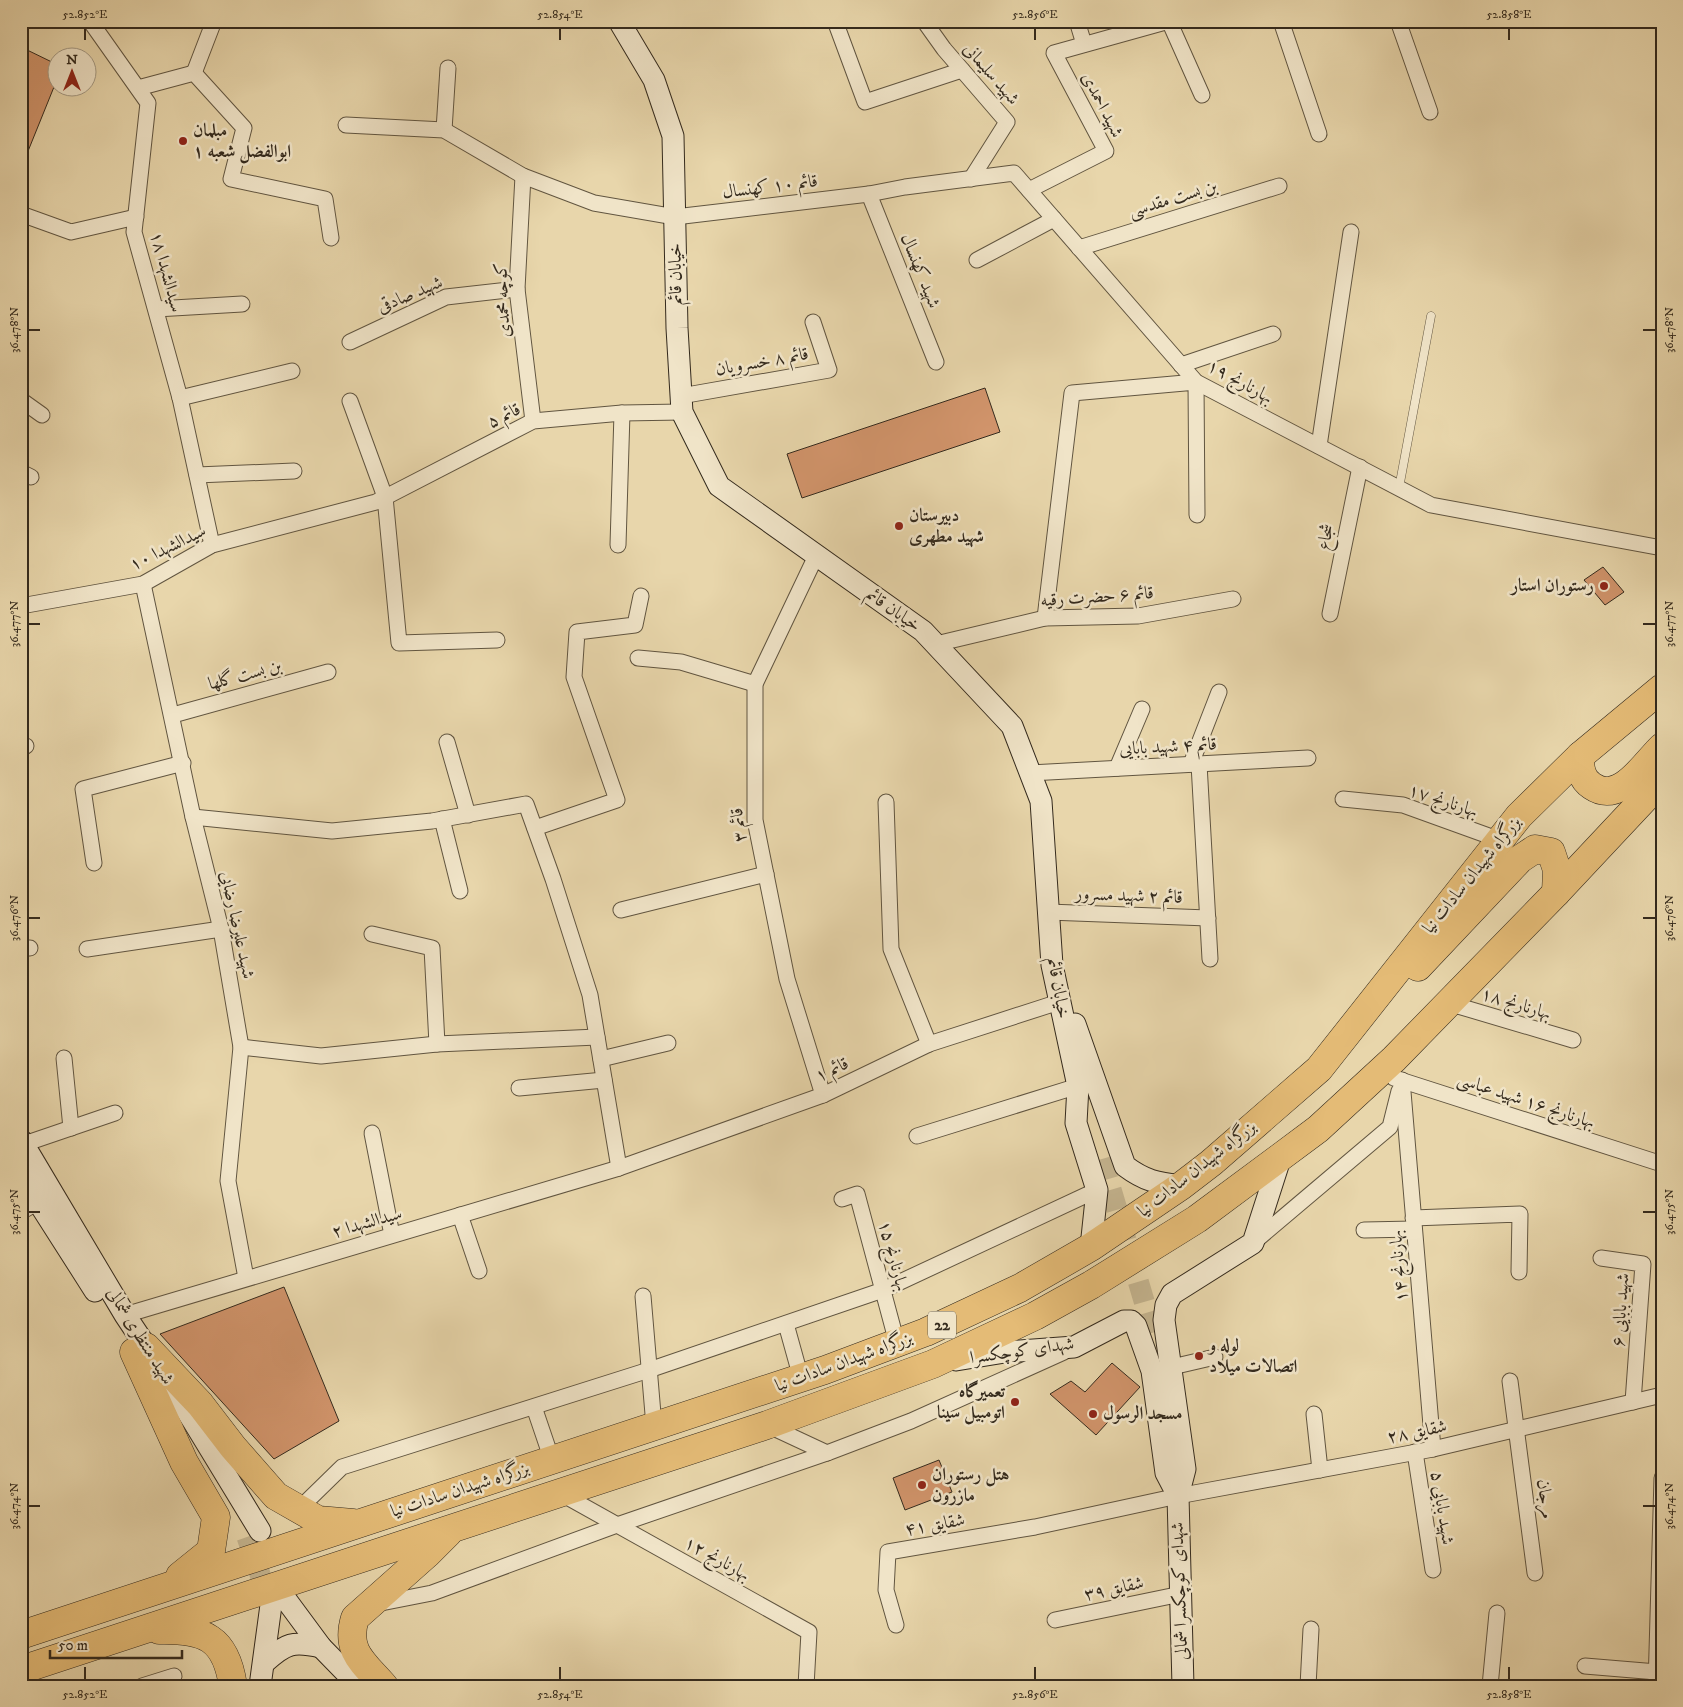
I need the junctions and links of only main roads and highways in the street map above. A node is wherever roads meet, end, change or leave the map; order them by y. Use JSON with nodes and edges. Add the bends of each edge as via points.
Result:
{"nodes":[{"id":1,"x":619,"y":21,"type":"edge"},
{"id":2,"x":1662,"y":688,"type":"edge"},
{"id":3,"x":1662,"y":746,"type":"edge"},
{"id":4,"x":1580,"y":756,"type":"junction"},
{"id":5,"x":1662,"y":780,"type":"edge"},
{"id":6,"x":1556,"y":893,"type":"junction"},
{"id":7,"x":1059,"y":1002,"type":"junction"},
{"id":8,"x":1352,"y":1025,"type":"junction"},
{"id":9,"x":1078,"y":1086,"type":"junction"},
{"id":10,"x":22,"y":1142,"type":"edge"},
{"id":11,"x":1281,"y":1156,"type":"junction"},
{"id":12,"x":1102,"y":1159,"type":"tunnel mouth"},
{"id":13,"x":21,"y":1175,"type":"edge"},
{"id":14,"x":1182,"y":1186,"type":"junction"},
{"id":15,"x":30,"y":1207,"type":"edge"},
{"id":16,"x":1091,"y":1247,"type":"junction"},
{"id":17,"x":140,"y":1349,"type":"junction"},
{"id":18,"x":934,"y":1364,"type":"junction"},
{"id":19,"x":1172,"y":1366,"type":"junction"},
{"id":20,"x":1152,"y":1371,"type":"junction"},
{"id":21,"x":1178,"y":1496,"type":"junction"},
{"id":22,"x":359,"y":1524,"type":"junction"},
{"id":23,"x":452,"y":1529,"type":"junction"},
{"id":24,"x":254,"y":1534,"type":"tunnel mouth"},
{"id":25,"x":165,"y":1588,"type":"junction"},
{"id":26,"x":140,"y":1630,"type":"junction"},
{"id":27,"x":21,"y":1635,"type":"edge"},
{"id":28,"x":321,"y":1647,"type":"junction"},
{"id":29,"x":265,"y":1662,"type":"junction"},
{"id":30,"x":21,"y":1670,"type":"edge"},
{"id":31,"x":233,"y":1686,"type":"edge"},
{"id":32,"x":260,"y":1686,"type":"edge"},
{"id":33,"x":359,"y":1686,"type":"edge"},
{"id":34,"x":384,"y":1686,"type":"edge"},
{"id":35,"x":1183,"y":1686,"type":"edge"}],
"edges":[{"from":1,"to":7,"type":"main road","name":"خیابان قائم","via":[[654,80],[673,136],[681,404],[719,486],[923,631],[1012,726],[1040,801],[1052,964]]},
{"from":2,"to":4,"type":"highway","name":"بزرگراه شهیدان سادات نیا","number":"22"},
{"from":3,"to":4,"type":"highway","via":[[1624,786],[1612,792],[1598,790],[1587,782],[1580,770]]},
{"from":4,"to":8,"type":"highway","name":"بزرگراه شهیدان سادات نیا","number":"22","via":[[1519,816]]},
{"from":5,"to":6,"type":"highway","name":"بزرگراه شهیدان سادات نیا","number":"22"},
{"from":6,"to":8,"type":"highway","via":[[1557,870],[1551,852],[1535,849],[1520,859],[1428,958]]},
{"from":6,"to":11,"type":"highway","name":"بزرگراه شهیدان سادات نیا","number":"22","via":[[1448,1003],[1391,1076]]},
{"from":7,"to":9,"type":"main road","name":"خیابان قائم"},
{"from":7,"to":14,"type":"main road","via":[[1075,1024],[1125,1166],[1146,1180]]},
{"from":8,"to":14,"type":"highway","name":"بزرگراه شهیدان سادات نیا","number":"22","via":[[1319,1069]]},
{"from":9,"to":12,"type":"main road"},
{"from":9,"to":16,"type":"main road","name":"خیابان قائم","via":[[1076,1123],[1097,1190]]},
{"from":10,"to":17,"type":"main road","name":"شهید منتظری شمالی","via":[[125,1315]]},
{"from":11,"to":18,"type":"highway","name":"بزرگراه شهیدان سادات نیا","number":"22","via":[[1197,1219],[1091,1285],[1035,1316]]},
{"from":11,"to":19,"type":"main road","via":[[1253,1242],[1172,1294],[1166,1305],[1164,1320]]},
{"from":13,"to":15,"type":"main road","name":"شهید منتظری شمالی"},
{"from":14,"to":16,"type":"highway","name":"بزرگراه شهیدان سادات نیا","number":"22"},
{"from":15,"to":17,"type":"main road","name":"شهید منتظری شمالی"},
{"from":16,"to":22,"type":"highway","name":"بزرگراه شهیدان سادات نیا","number":"22","via":[[1020,1288],[897,1343],[801,1378]]},
{"from":17,"to":22,"type":"highway","via":[[200,1404],[276,1496],[318,1520]]},
{"from":17,"to":24,"type":"main road","name":"شهید منتظری شمالی"},
{"from":17,"to":25,"type":"highway","via":[[184,1462],[216,1517],[211,1551]]},
{"from":18,"to":20,"type":"main road","name":"شهدای کوچکسرا","via":[[1005,1352],[1074,1347],[1124,1321],[1131,1321],[1136,1326]]},
{"from":18,"to":23,"type":"highway","name":"بزرگراه شهیدان سادات نیا","number":"22","via":[[767,1425]]},
{"from":19,"to":20,"type":"main road","via":[[1155,1338]]},
{"from":19,"to":21,"type":"main road","via":[[1185,1469]]},
{"from":20,"to":21,"type":"main road","name":"شهدای کوچکسرا","via":[[1166,1473]]},
{"from":21,"to":35,"type":"main road","name":"شهدای کوچکسرا شمالی"},
{"from":22,"to":25,"type":"highway","name":"بزرگراه شهیدان سادات نیا","number":"22"},
{"from":23,"to":26,"type":"highway","name":"بزرگراه شهیدان سادات نیا","number":"22"},
{"from":23,"to":34,"type":"highway","via":[[355,1618],[351,1632],[354,1651]]},
{"from":25,"to":27,"type":"highway","name":"بزرگراه شهیدان سادات نیا","number":"22"},
{"from":26,"to":30,"type":"highway","name":"بزرگراه شهیدان سادات نیا","number":"22"},
{"from":26,"to":31,"type":"highway","via":[[188,1630],[210,1639],[222,1651],[230,1668]]},
{"from":28,"to":29,"type":"main road","via":[[289,1644]]},
{"from":28,"to":29,"type":"main road","via":[[279,1603]]},
{"from":28,"to":33,"type":"main road"},
{"from":29,"to":32,"type":"main road"}]}
